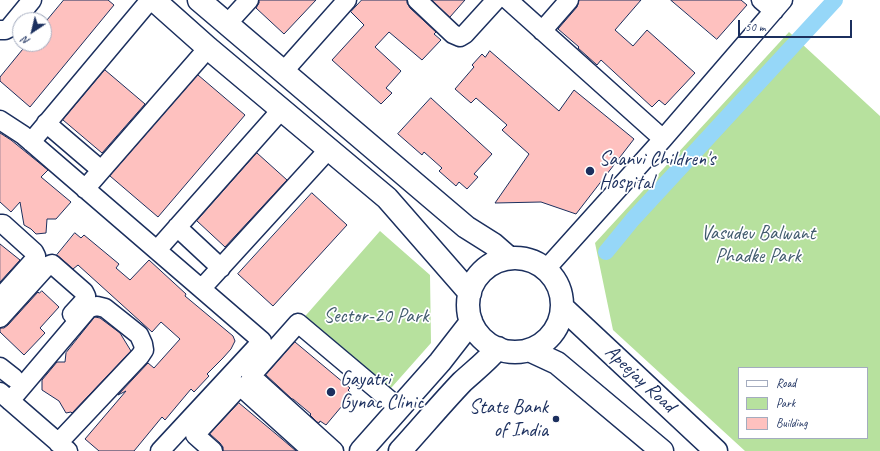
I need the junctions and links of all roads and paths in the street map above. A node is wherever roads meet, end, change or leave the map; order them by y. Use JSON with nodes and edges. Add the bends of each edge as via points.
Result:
{"nodes":[{"id":1,"x":32,"y":0,"type":"edge"},
{"id":2,"x":150,"y":0,"type":"edge"},
{"id":3,"x":154,"y":0,"type":"edge"},
{"id":4,"x":199,"y":0,"type":"edge"},
{"id":5,"x":249,"y":0,"type":"edge"},
{"id":6,"x":417,"y":0,"type":"edge"},
{"id":7,"x":496,"y":0,"type":"edge"},
{"id":8,"x":508,"y":0,"type":"edge"},
{"id":9,"x":569,"y":0,"type":"edge"},
{"id":10,"x":340,"y":2,"type":"edge"},
{"id":11,"x":773,"y":4,"type":"edge"},
{"id":12,"x":227,"y":24,"type":"junction"},
{"id":13,"x":0,"y":30,"type":"edge"},
{"id":14,"x":542,"y":31,"type":"junction"},
{"id":15,"x":208,"y":48,"type":"junction"},
{"id":16,"x":283,"y":72,"type":"junction"},
{"id":17,"x":282,"y":109,"type":"junction"},
{"id":18,"x":0,"y":120,"type":"edge"},
{"id":19,"x":46,"y":123,"type":"junction"},
{"id":20,"x":663,"y":139,"type":"junction"},
{"id":21,"x":31,"y":142,"type":"junction"},
{"id":22,"x":329,"y":149,"type":"junction"},
{"id":23,"x":101,"y":170,"type":"junction"},
{"id":24,"x":85,"y":189,"type":"junction"},
{"id":25,"x":0,"y":224,"type":"edge"},
{"id":26,"x":177,"y":227,"type":"junction"},
{"id":27,"x":157,"y":250,"type":"junction"},
{"id":28,"x":509,"y":258,"type":"junction"},
{"id":29,"x":220,"y":268,"type":"junction"},
{"id":30,"x":546,"y":269,"type":"junction"},
{"id":31,"x":202,"y":288,"type":"junction"},
{"id":32,"x":470,"y":293,"type":"junction"},
{"id":33,"x":0,"y":298,"type":"edge"},
{"id":34,"x":562,"y":307,"type":"junction"},
{"id":35,"x":0,"y":318,"type":"edge"},
{"id":36,"x":471,"y":321,"type":"junction"},
{"id":37,"x":498,"y":348,"type":"junction"},
{"id":38,"x":529,"y":350,"type":"junction"},
{"id":39,"x":0,"y":367,"type":"edge"},
{"id":40,"x":14,"y":378,"type":"junction"},
{"id":41,"x":3,"y":395,"type":"edge"},
{"id":42,"x":399,"y":408,"type":"junction"},
{"id":43,"x":63,"y":447,"type":"edge"},
{"id":44,"x":160,"y":451,"type":"edge"},
{"id":45,"x":213,"y":451,"type":"edge"},
{"id":46,"x":312,"y":451,"type":"edge"},
{"id":47,"x":334,"y":451,"type":"edge"},
{"id":48,"x":361,"y":451,"type":"edge"},
{"id":49,"x":400,"y":451,"type":"edge"},
{"id":50,"x":662,"y":451,"type":"edge"},
{"id":51,"x":716,"y":451,"type":"edge"}],
"edges":[{"from":1,"to":13,"type":"street","via":[[9,28]]},
{"from":2,"to":19,"type":"street"},
{"from":3,"to":15,"type":"main road"},
{"from":4,"to":12,"type":"main road"},
{"from":5,"to":12,"type":"street"},
{"from":6,"to":7,"type":"street","via":[[453,34],[460,37]]},
{"from":8,"to":14,"type":"street"},
{"from":9,"to":14,"type":"street"},
{"from":10,"to":16,"type":"street"},
{"from":11,"to":20,"type":"street"},
{"from":12,"to":16,"type":"main road"},
{"from":14,"to":20,"type":"street"},
{"from":15,"to":17,"type":"main road"},
{"from":15,"to":23,"type":"street"},
{"from":16,"to":28,"type":"main road","via":[[466,227]]},
{"from":17,"to":22,"type":"main road"},
{"from":17,"to":26,"type":"street"},
{"from":18,"to":21,"type":"street"},
{"from":19,"to":21,"type":"street"},
{"from":19,"to":23,"type":"street"},
{"from":20,"to":30,"type":"street"},
{"from":21,"to":24,"type":"street"},
{"from":22,"to":29,"type":"street"},
{"from":22,"to":32,"type":"main road","via":[[387,198]]},
{"from":23,"to":24,"type":"street"},
{"from":24,"to":27,"type":"street"},
{"from":25,"to":33,"type":"street","via":[[36,256]]},
{"from":26,"to":27,"type":"street"},
{"from":26,"to":29,"type":"street"},
{"from":27,"to":31,"type":"street"},
{"from":28,"to":30,"type":"main road","via":[[535,262]]},
{"from":28,"to":32,"type":"main road","via":[[496,262],[484,270]]},
{"from":29,"to":31,"type":"street"},
{"from":30,"to":34,"type":"main road","via":[[561,293]]},
{"from":31,"to":44,"type":"street","via":[[262,341]]},
{"from":32,"to":36,"type":"main road"},
{"from":34,"to":38,"type":"main road","via":[[560,321],[553,334],[542,344]]},
{"from":34,"to":51,"type":"main road","name":"Apeejay Road"},
{"from":35,"to":40,"type":"street","via":[[47,266],[52,264],[86,296]]},
{"from":36,"to":37,"type":"main road","via":[[487,342]]},
{"from":36,"to":42,"type":"main road","via":[[440,362]]},
{"from":37,"to":38,"type":"main road","via":[[513,352]]},
{"from":37,"to":49,"type":"main road"},
{"from":38,"to":50,"type":"main road","name":"Apeejay Road","via":[[557,363]]},
{"from":39,"to":40,"type":"street"},
{"from":40,"to":41,"type":"street"},
{"from":41,"to":43,"type":"street"},
{"from":41,"to":43,"type":"street","via":[[89,308],[105,308],[139,335],[144,350],[140,356]]},
{"from":42,"to":47,"type":"street","via":[[298,323],[251,376]]},
{"from":42,"to":48,"type":"main road"},
{"from":45,"to":46,"type":"street","via":[[195,435],[240,386]]}]}
